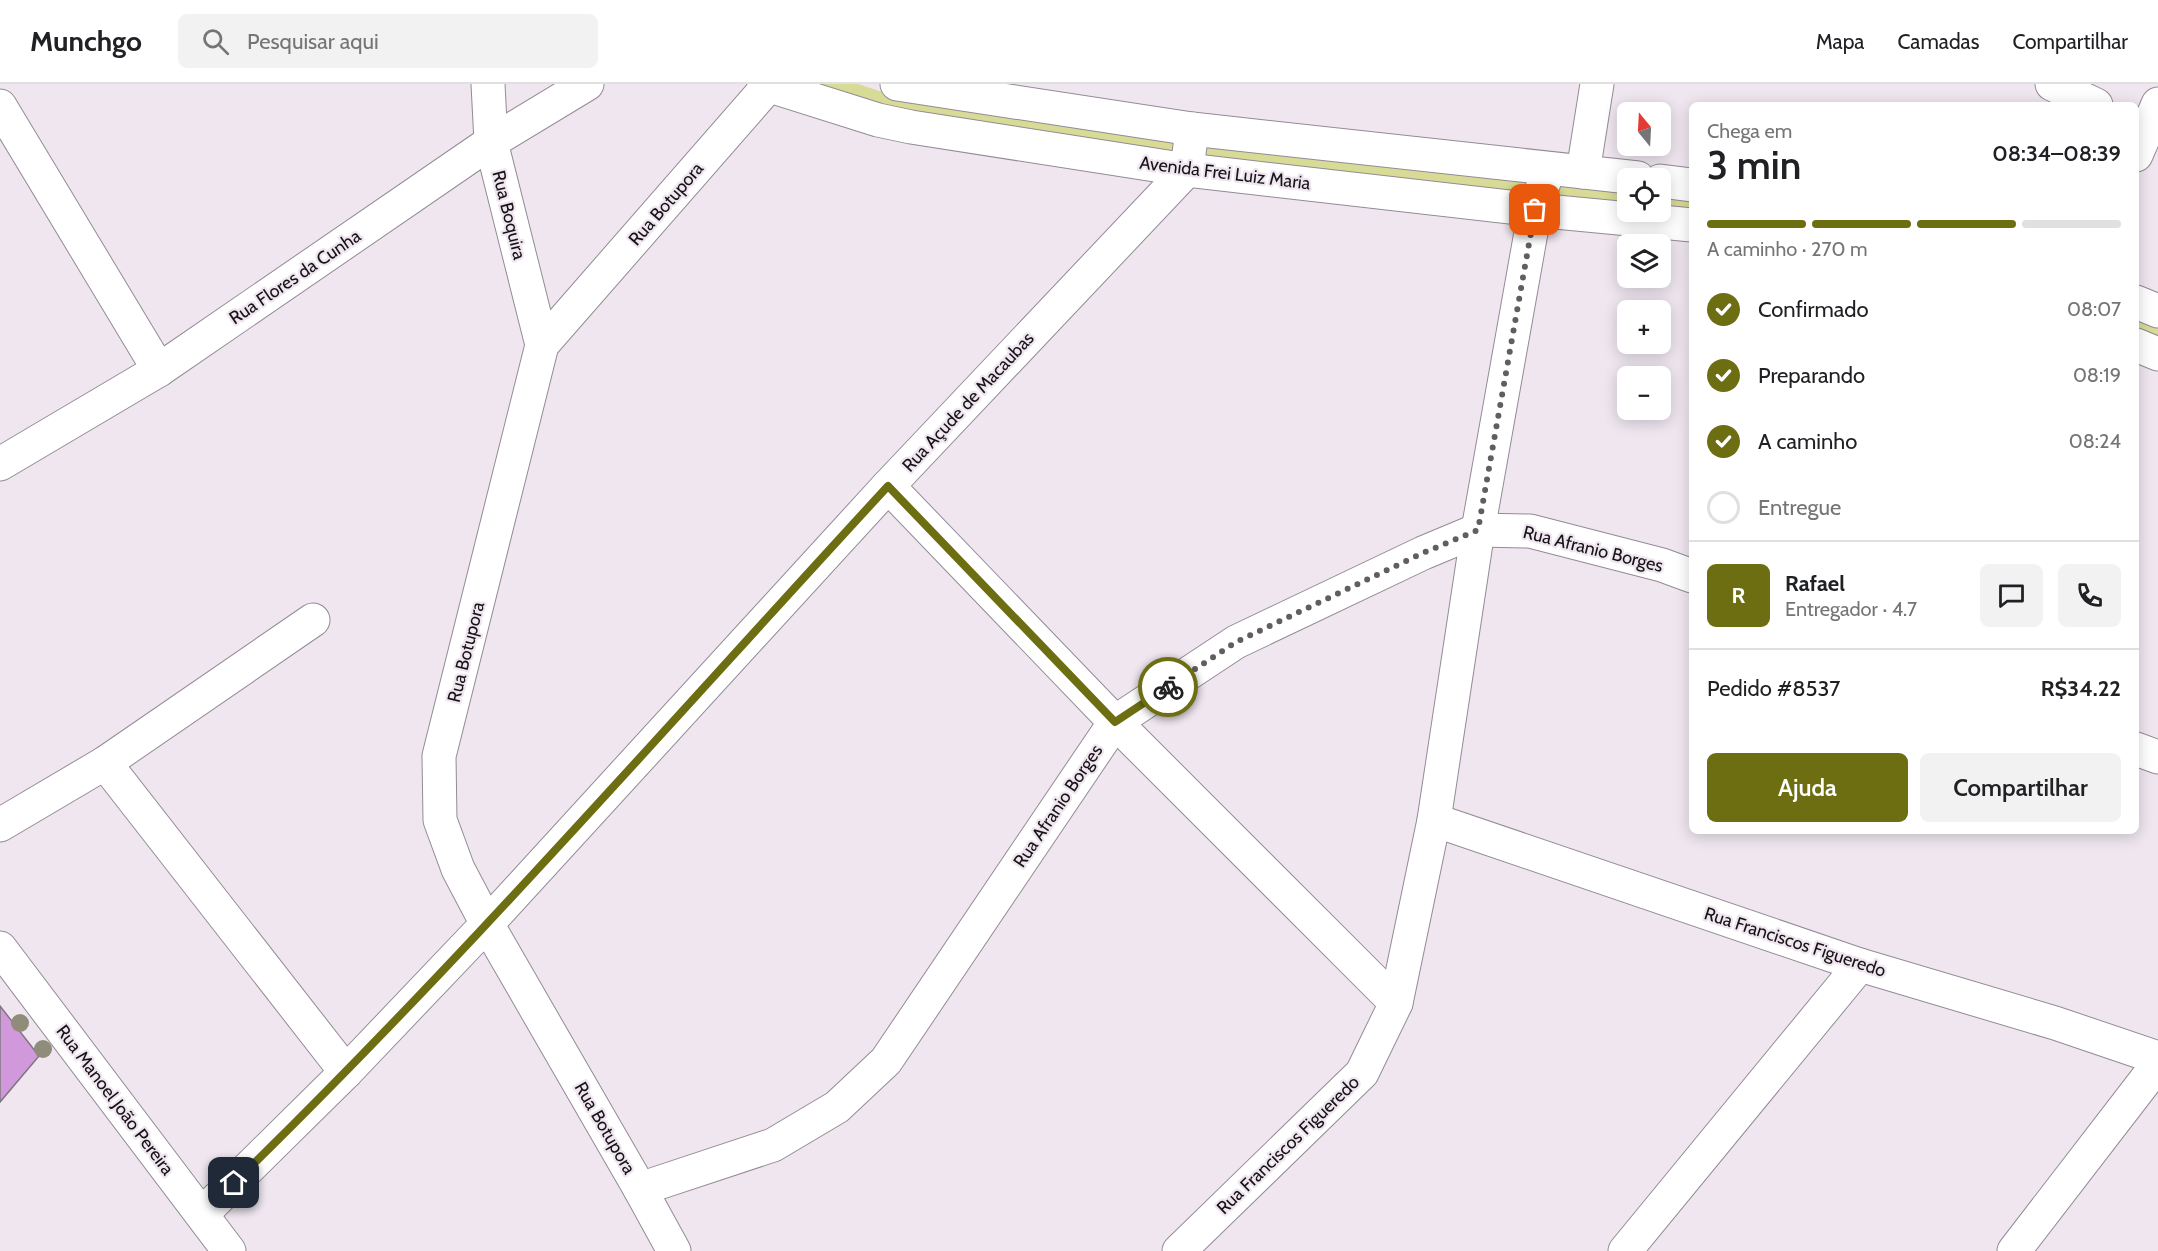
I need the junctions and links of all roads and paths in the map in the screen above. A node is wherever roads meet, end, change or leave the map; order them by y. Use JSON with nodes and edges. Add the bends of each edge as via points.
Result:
{"nodes":[{"id":1,"x":488,"y":84,"type":"edge"},
{"id":2,"x":587,"y":84,"type":"edge"},
{"id":3,"x":897,"y":84,"type":"edge"},
{"id":4,"x":1597,"y":84,"type":"edge"},
{"id":5,"x":2052,"y":84,"type":"edge"},
{"id":6,"x":768,"y":85,"type":"edge"},
{"id":7,"x":2090,"y":102,"type":"edge"},
{"id":8,"x":0,"y":106,"type":"edge"},
{"id":9,"x":2151,"y":114,"type":"edge"},
{"id":10,"x":1192,"y":129,"type":"junction"},
{"id":11,"x":491,"y":142,"type":"junction"},
{"id":12,"x":2139,"y":147,"type":"edge"},
{"id":13,"x":1187,"y":170,"type":"junction"},
{"id":14,"x":1548,"y":170,"type":"junction"},
{"id":15,"x":1583,"y":172,"type":"junction"},
{"id":16,"x":1617,"y":176,"type":"edge"},
{"id":17,"x":1671,"y":182,"type":"edge"},
{"id":18,"x":1689,"y":185,"type":"edge"},
{"id":19,"x":1535,"y":210,"type":"junction"},
{"id":20,"x":1689,"y":225,"type":"edge"},
{"id":21,"x":2139,"y":303,"type":"edge"},
{"id":22,"x":2158,"y":311,"type":"edge"},
{"id":23,"x":542,"y":345,"type":"junction"},
{"id":24,"x":2139,"y":346,"type":"edge"},
{"id":25,"x":2158,"y":354,"type":"edge"},
{"id":26,"x":159,"y":370,"type":"junction"},
{"id":27,"x":0,"y":464,"type":"edge"},
{"id":28,"x":888,"y":486,"type":"junction"},
{"id":29,"x":1478,"y":530,"type":"junction"},
{"id":30,"x":1689,"y":575,"type":"edge"},
{"id":31,"x":313,"y":620,"type":"dead end"},
{"id":32,"x":1115,"y":722,"type":"junction"},
{"id":33,"x":2139,"y":749,"type":"edge"},
{"id":34,"x":2158,"y":757,"type":"edge"},
{"id":35,"x":105,"y":763,"type":"junction"},
{"id":36,"x":1434,"y":820,"type":"junction"},
{"id":37,"x":0,"y":825,"type":"edge"},
{"id":38,"x":487,"y":924,"type":"junction"},
{"id":39,"x":0,"y":948,"type":"edge"},
{"id":40,"x":1860,"y":965,"type":"junction"},
{"id":41,"x":1396,"y":1003,"type":"junction"},
{"id":42,"x":2158,"y":1058,"type":"edge"},
{"id":43,"x":2158,"y":1064,"type":"edge"},
{"id":44,"x":346,"y":1072,"type":"junction"},
{"id":45,"x":640,"y":1189,"type":"junction"},
{"id":46,"x":202,"y":1214,"type":"junction"},
{"id":47,"x":230,"y":1251,"type":"edge"},
{"id":48,"x":674,"y":1251,"type":"edge"},
{"id":49,"x":1179,"y":1251,"type":"edge"},
{"id":50,"x":1625,"y":1251,"type":"edge"},
{"id":51,"x":2013,"y":1251,"type":"edge"}],
"edges":[{"from":1,"to":11,"type":"street","name":"Rua Boquira"},
{"from":2,"to":11,"type":"street","name":"Rua Flores da Cunha"},
{"from":3,"to":10,"type":"street"},
{"from":4,"to":15,"type":"street"},
{"from":5,"to":7,"type":"street"},
{"from":6,"to":13,"type":"street","name":"Avenida Frei Luiz Maria","via":[[911,128]]},
{"from":6,"to":23,"type":"street","name":"Rua Botupora"},
{"from":8,"to":26,"type":"street"},
{"from":9,"to":12,"type":"street"},
{"from":10,"to":13,"type":"street"},
{"from":10,"to":14,"type":"street"},
{"from":11,"to":23,"type":"street","name":"Rua Boquira"},
{"from":11,"to":26,"type":"street","name":"Rua Flores da Cunha"},
{"from":13,"to":19,"type":"street","name":"Avenida Frei Luiz Maria"},
{"from":13,"to":28,"type":"street","name":"Rua Açude de Macaubas"},
{"from":14,"to":15,"type":"street"},
{"from":14,"to":19,"type":"street","name":"Rua Franciscos Figueredo"},
{"from":15,"to":16,"type":"street"},
{"from":17,"to":18,"type":"street"},
{"from":19,"to":20,"type":"street","name":"Avenida Frei Luiz Maria"},
{"from":19,"to":29,"type":"street","name":"Rua Franciscos Figueredo"},
{"from":21,"to":22,"type":"street"},
{"from":23,"to":38,"type":"street","name":"Rua Botupora","via":[[439,756],[440,820],[458,869]]},
{"from":24,"to":25,"type":"street"},
{"from":26,"to":27,"type":"street","name":"Rua Flores da Cunha"},
{"from":28,"to":32,"type":"street"},
{"from":28,"to":38,"type":"street","name":"Rua Açude de Macaubas"},
{"from":29,"to":30,"type":"street","name":"Rua Afranio Borges","via":[[1530,531]]},
{"from":29,"to":32,"type":"street","name":"Rua Afranio Borges","via":[[1236,642]]},
{"from":29,"to":36,"type":"street","name":"Rua Franciscos Figueredo"},
{"from":31,"to":35,"type":"street"},
{"from":32,"to":41,"type":"street"},
{"from":32,"to":45,"type":"street","name":"Rua Afranio Borges","via":[[886,1060],[837,1107],[773,1145]]},
{"from":33,"to":34,"type":"street"},
{"from":35,"to":37,"type":"street"},
{"from":35,"to":44,"type":"street"},
{"from":36,"to":40,"type":"street","name":"Rua Franciscos Figueredo"},
{"from":36,"to":41,"type":"street","name":"Rua Franciscos Figueredo"},
{"from":38,"to":44,"type":"street","name":"Rua Açude de Macaubas"},
{"from":38,"to":45,"type":"street","name":"Rua Botupora"},
{"from":39,"to":46,"type":"street","name":"Rua Manoel João Pereira"},
{"from":40,"to":42,"type":"street","name":"Rua Franciscos Figueredo"},
{"from":40,"to":50,"type":"street"},
{"from":41,"to":49,"type":"street","name":"Rua Franciscos Figueredo","via":[[1362,1073]]},
{"from":43,"to":51,"type":"street"},
{"from":44,"to":46,"type":"street","name":"Rua Açude de Macaubas"},
{"from":45,"to":48,"type":"street","name":"Rua Botupora"},
{"from":46,"to":47,"type":"street","name":"Rua Manoel João Pereira"}]}
